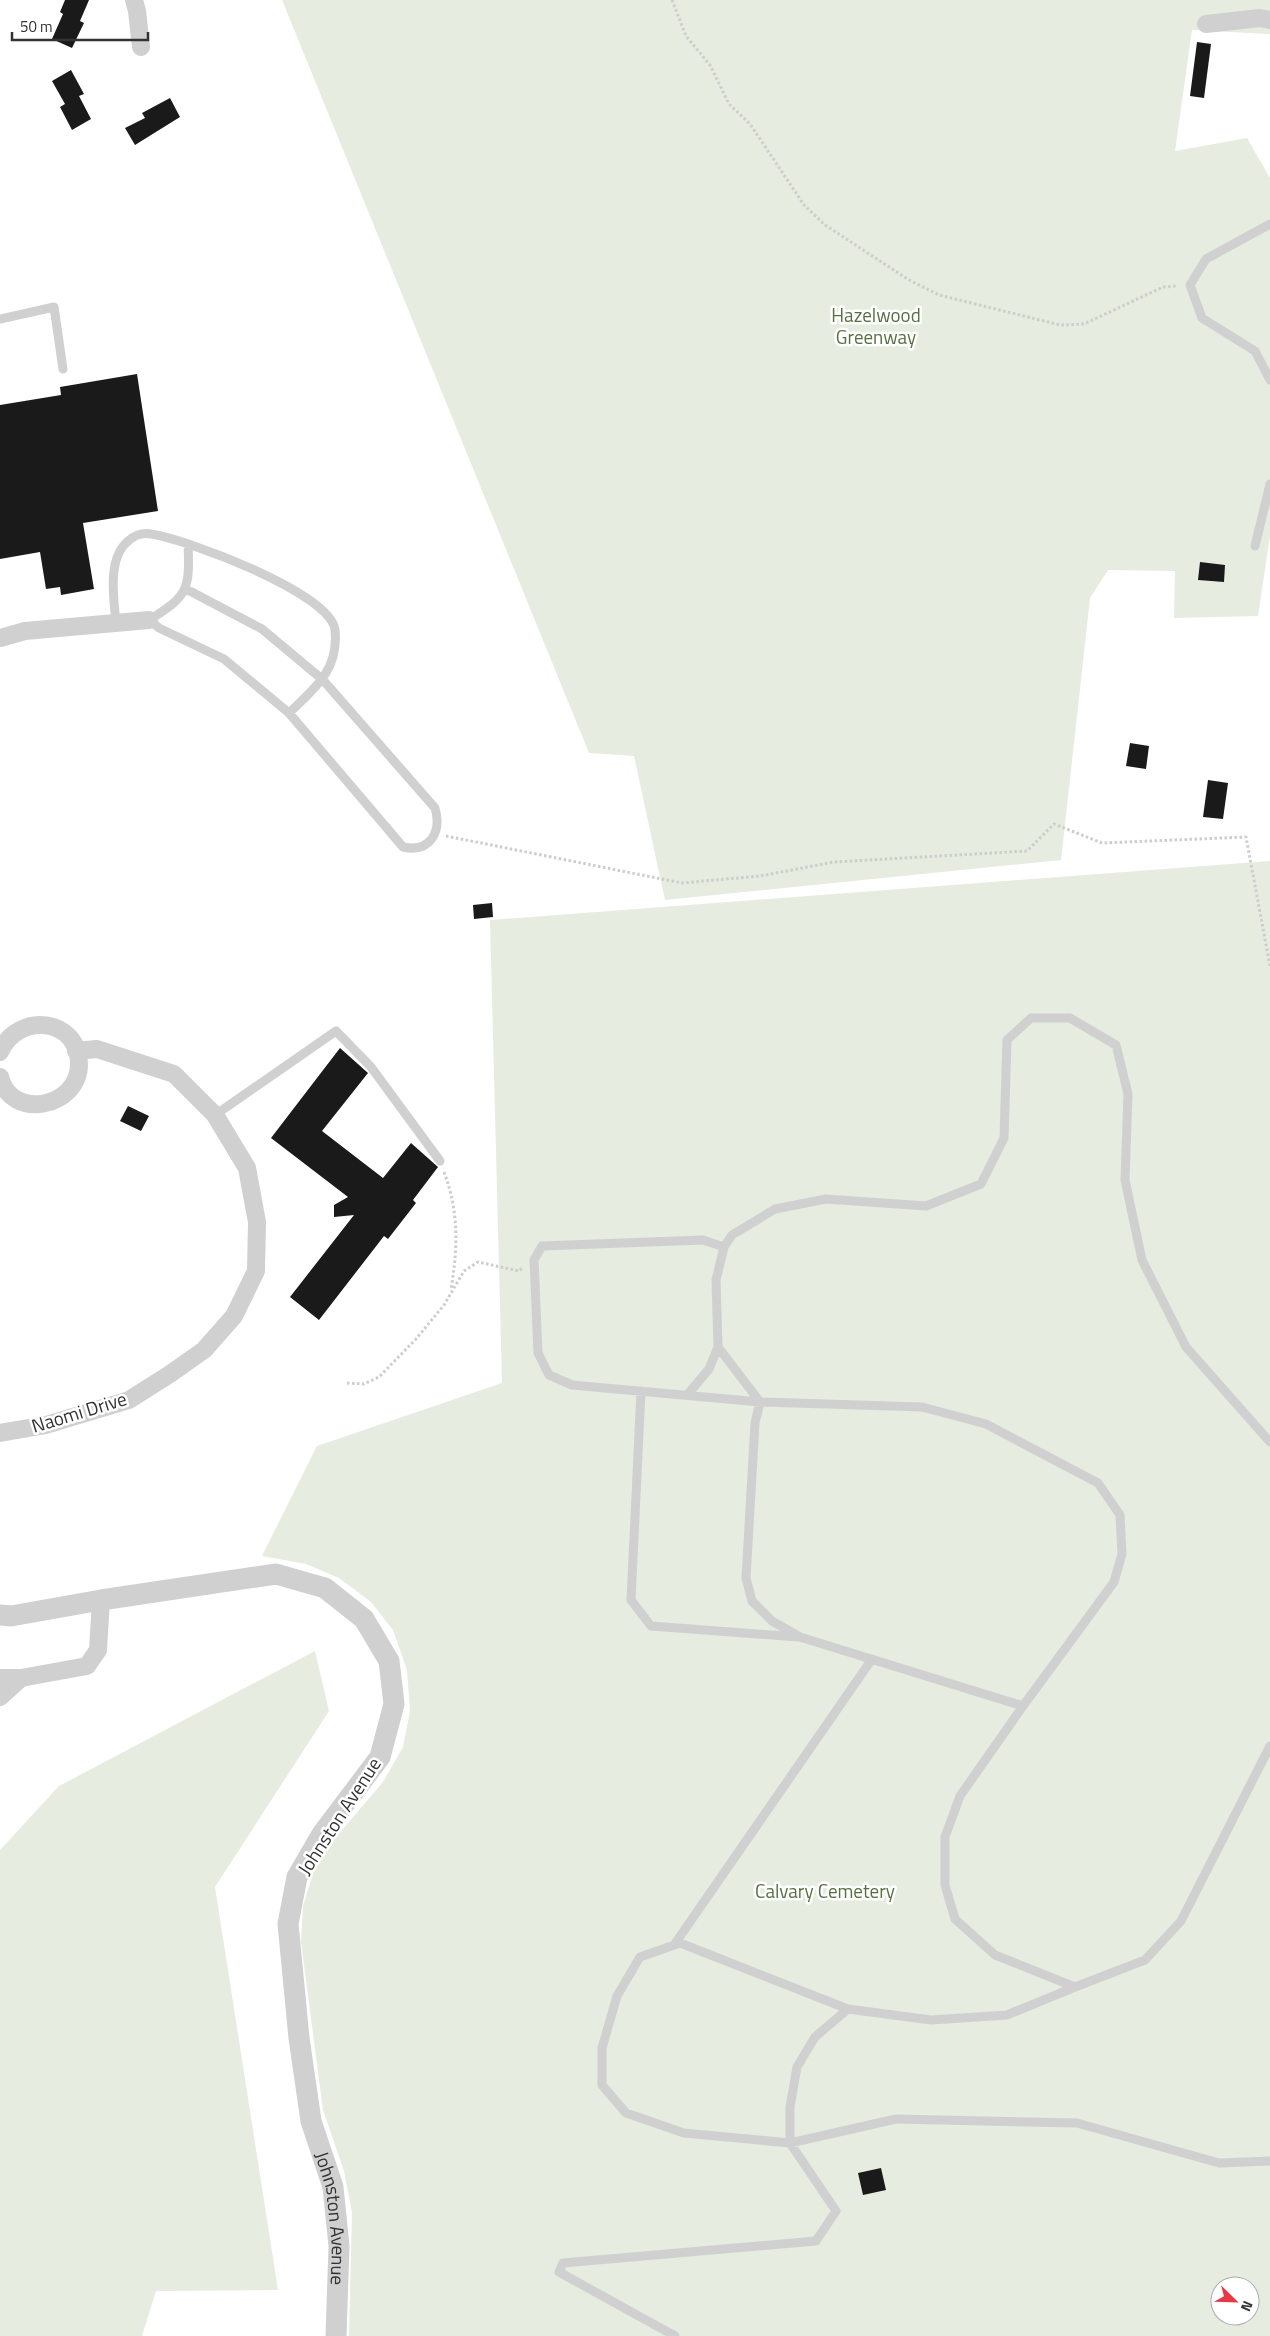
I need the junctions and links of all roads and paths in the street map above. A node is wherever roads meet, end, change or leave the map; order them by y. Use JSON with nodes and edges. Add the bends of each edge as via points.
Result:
{"nodes":[{"id":1,"x":134,"y":0,"type":"edge"},
{"id":2,"x":672,"y":0,"type":"edge"},
{"id":3,"x":1270,"y":20,"type":"edge"},
{"id":4,"x":1206,"y":24,"type":"dead end"},
{"id":5,"x":141,"y":46,"type":"dead end"},
{"id":6,"x":1270,"y":224,"type":"edge"},
{"id":7,"x":1190,"y":285,"type":"junction"},
{"id":8,"x":0,"y":319,"type":"edge"},
{"id":9,"x":63,"y":369,"type":"dead end"},
{"id":10,"x":1270,"y":380,"type":"edge"},
{"id":11,"x":1270,"y":484,"type":"edge"},
{"id":12,"x":188,"y":544,"type":"junction"},
{"id":13,"x":1255,"y":546,"type":"dead end"},
{"id":14,"x":186,"y":589,"type":"junction"},
{"id":15,"x":149,"y":620,"type":"junction"},
{"id":16,"x":116,"y":622,"type":"junction"},
{"id":17,"x":0,"y":638,"type":"edge"},
{"id":18,"x":323,"y":680,"type":"junction"},
{"id":19,"x":289,"y":713,"type":"junction"},
{"id":20,"x":436,"y":834,"type":"junction"},
{"id":21,"x":1270,"y":966,"type":"edge"},
{"id":22,"x":76,"y":1051,"type":"junction"},
{"id":23,"x":0,"y":1052,"type":"edge"},
{"id":24,"x":0,"y":1077,"type":"edge"},
{"id":25,"x":216,"y":1115,"type":"junction"},
{"id":26,"x":440,"y":1161,"type":"joint"},
{"id":27,"x":724,"y":1247,"type":"junction"},
{"id":28,"x":534,"y":1260,"type":"junction"},
{"id":29,"x":451,"y":1292,"type":"junction"},
{"id":30,"x":718,"y":1348,"type":"junction"},
{"id":31,"x":347,"y":1383,"type":"dead end"},
{"id":32,"x":641,"y":1391,"type":"junction"},
{"id":33,"x":688,"y":1394,"type":"junction"},
{"id":34,"x":760,"y":1402,"type":"junction"},
{"id":35,"x":0,"y":1433,"type":"edge"},
{"id":36,"x":1270,"y":1442,"type":"edge"},
{"id":37,"x":101,"y":1600,"type":"junction"},
{"id":38,"x":0,"y":1615,"type":"edge"},
{"id":39,"x":800,"y":1637,"type":"junction"},
{"id":40,"x":872,"y":1659,"type":"junction"},
{"id":41,"x":0,"y":1678,"type":"edge"},
{"id":42,"x":21,"y":1678,"type":"junction"},
{"id":43,"x":0,"y":1697,"type":"edge"},
{"id":44,"x":1022,"y":1706,"type":"junction"},
{"id":45,"x":1270,"y":1746,"type":"edge"},
{"id":46,"x":674,"y":1945,"type":"junction"},
{"id":47,"x":1074,"y":1987,"type":"junction"},
{"id":48,"x":848,"y":2009,"type":"junction"},
{"id":49,"x":790,"y":2143,"type":"junction"},
{"id":50,"x":1270,"y":2161,"type":"edge"},
{"id":51,"x":336,"y":2336,"type":"edge"},
{"id":52,"x":675,"y":2336,"type":"edge"}],
"edges":[{"from":1,"to":5,"type":"street"},
{"from":2,"to":7,"type":"path","via":[[686,36],[710,65],[729,104],[750,124],[804,205],[825,225],[909,280],[939,295],[1060,325],[1084,324],[1163,288]]},
{"from":3,"to":4,"type":"street","via":[[1260,18]]},
{"from":6,"to":7,"type":"lane","via":[[1206,259]]},
{"from":7,"to":10,"type":"lane","via":[[1202,318],[1255,351]]},
{"from":8,"to":9,"type":"lane","via":[[54,308]]},
{"from":11,"to":13,"type":"lane"},
{"from":12,"to":14,"type":"lane","via":[[190,573]]},
{"from":12,"to":16,"type":"lane","via":[[150,533],[136,535],[125,543],[116,562],[113,580]]},
{"from":12,"to":18,"type":"lane","via":[[254,569],[318,606],[330,618],[335,630],[332,662]]},
{"from":14,"to":15,"type":"lane","via":[[172,606]]},
{"from":14,"to":18,"type":"lane","via":[[262,630]]},
{"from":15,"to":16,"type":"street"},
{"from":15,"to":19,"type":"lane","via":[[224,659]]},
{"from":16,"to":17,"type":"street","via":[[25,631]]},
{"from":18,"to":19,"type":"lane"},
{"from":18,"to":20,"type":"lane","via":[[435,808],[439,822]]},
{"from":19,"to":20,"type":"lane","via":[[403,847],[424,846]]},
{"from":20,"to":21,"type":"path","via":[[682,883],[760,876],[834,862],[1027,852],[1054,824],[1102,843],[1246,837]]},
{"from":22,"to":23,"type":"street","via":[[61,1030],[36,1024],[12,1034]]},
{"from":22,"to":24,"type":"street","via":[[79,1064],[76,1078],[59,1099],[46,1104],[32,1105],[19,1100],[8,1092]]},
{"from":22,"to":25,"type":"street","name":"Naomi Drive","via":[[97,1050],[174,1074]]},
{"from":25,"to":26,"type":"lane","via":[[336,1032],[371,1066]]},
{"from":25,"to":35,"type":"street","name":"Naomi Drive","via":[[247,1168],[257,1222],[256,1271],[234,1316],[204,1350],[128,1400],[55,1422]]},
{"from":26,"to":29,"type":"path","via":[[453,1196],[456,1218]]},
{"from":27,"to":28,"type":"lane","via":[[703,1240],[542,1246]]},
{"from":27,"to":30,"type":"lane","via":[[716,1280]]},
{"from":27,"to":36,"type":"lane","via":[[732,1235],[775,1209],[826,1199],[926,1206],[981,1184],[1004,1138],[1007,1040],[1031,1018],[1070,1018],[1116,1045],[1128,1094],[1126,1180],[1142,1260],[1186,1348]]},
{"from":28,"to":29,"type":"path","via":[[519,1271],[478,1262],[464,1271]]},
{"from":28,"to":32,"type":"lane","via":[[538,1352],[549,1375],[572,1385]]},
{"from":29,"to":31,"type":"path","via":[[416,1340],[378,1377],[364,1384]]},
{"from":30,"to":33,"type":"lane","via":[[709,1369]]},
{"from":30,"to":34,"type":"lane"},
{"from":32,"to":33,"type":"lane"},
{"from":32,"to":39,"type":"lane","via":[[632,1600],[651,1626]]},
{"from":33,"to":34,"type":"lane"},
{"from":34,"to":39,"type":"lane","via":[[755,1423],[746,1578],[752,1600],[772,1621]]},
{"from":34,"to":44,"type":"lane","via":[[922,1407],[986,1424],[1098,1483],[1120,1515],[1122,1554],[1114,1582]]},
{"from":37,"to":38,"type":"street","name":"Johnston Avenue","via":[[11,1616]]},
{"from":37,"to":42,"type":"street","via":[[98,1650],[87,1666]]},
{"from":37,"to":51,"type":"street","name":"Johnston Avenue","via":[[276,1574],[325,1588],[364,1619],[389,1661],[394,1704],[380,1757],[322,1834],[297,1877],[288,1924],[311,2120],[333,2187],[339,2246]]},
{"from":39,"to":40,"type":"lane"},
{"from":40,"to":44,"type":"lane"},
{"from":40,"to":46,"type":"lane"},
{"from":41,"to":42,"type":"street"},
{"from":42,"to":43,"type":"street"},
{"from":44,"to":47,"type":"lane","via":[[960,1796],[945,1837],[945,1885],[955,1919],[995,1955]]},
{"from":45,"to":47,"type":"lane","via":[[1181,1921],[1145,1960]]},
{"from":46,"to":48,"type":"lane","via":[[680,1943]]},
{"from":46,"to":49,"type":"lane","via":[[640,1957],[617,1996],[602,2048],[602,2086],[626,2114],[684,2133]]},
{"from":47,"to":48,"type":"lane","via":[[1007,2015],[931,2020]]},
{"from":48,"to":49,"type":"lane","via":[[815,2037],[797,2067],[790,2107]]},
{"from":49,"to":50,"type":"lane","via":[[896,2119],[1077,2123],[1219,2163]]},
{"from":49,"to":52,"type":"lane","via":[[836,2211],[816,2241],[563,2263],[559,2272]]}]}
